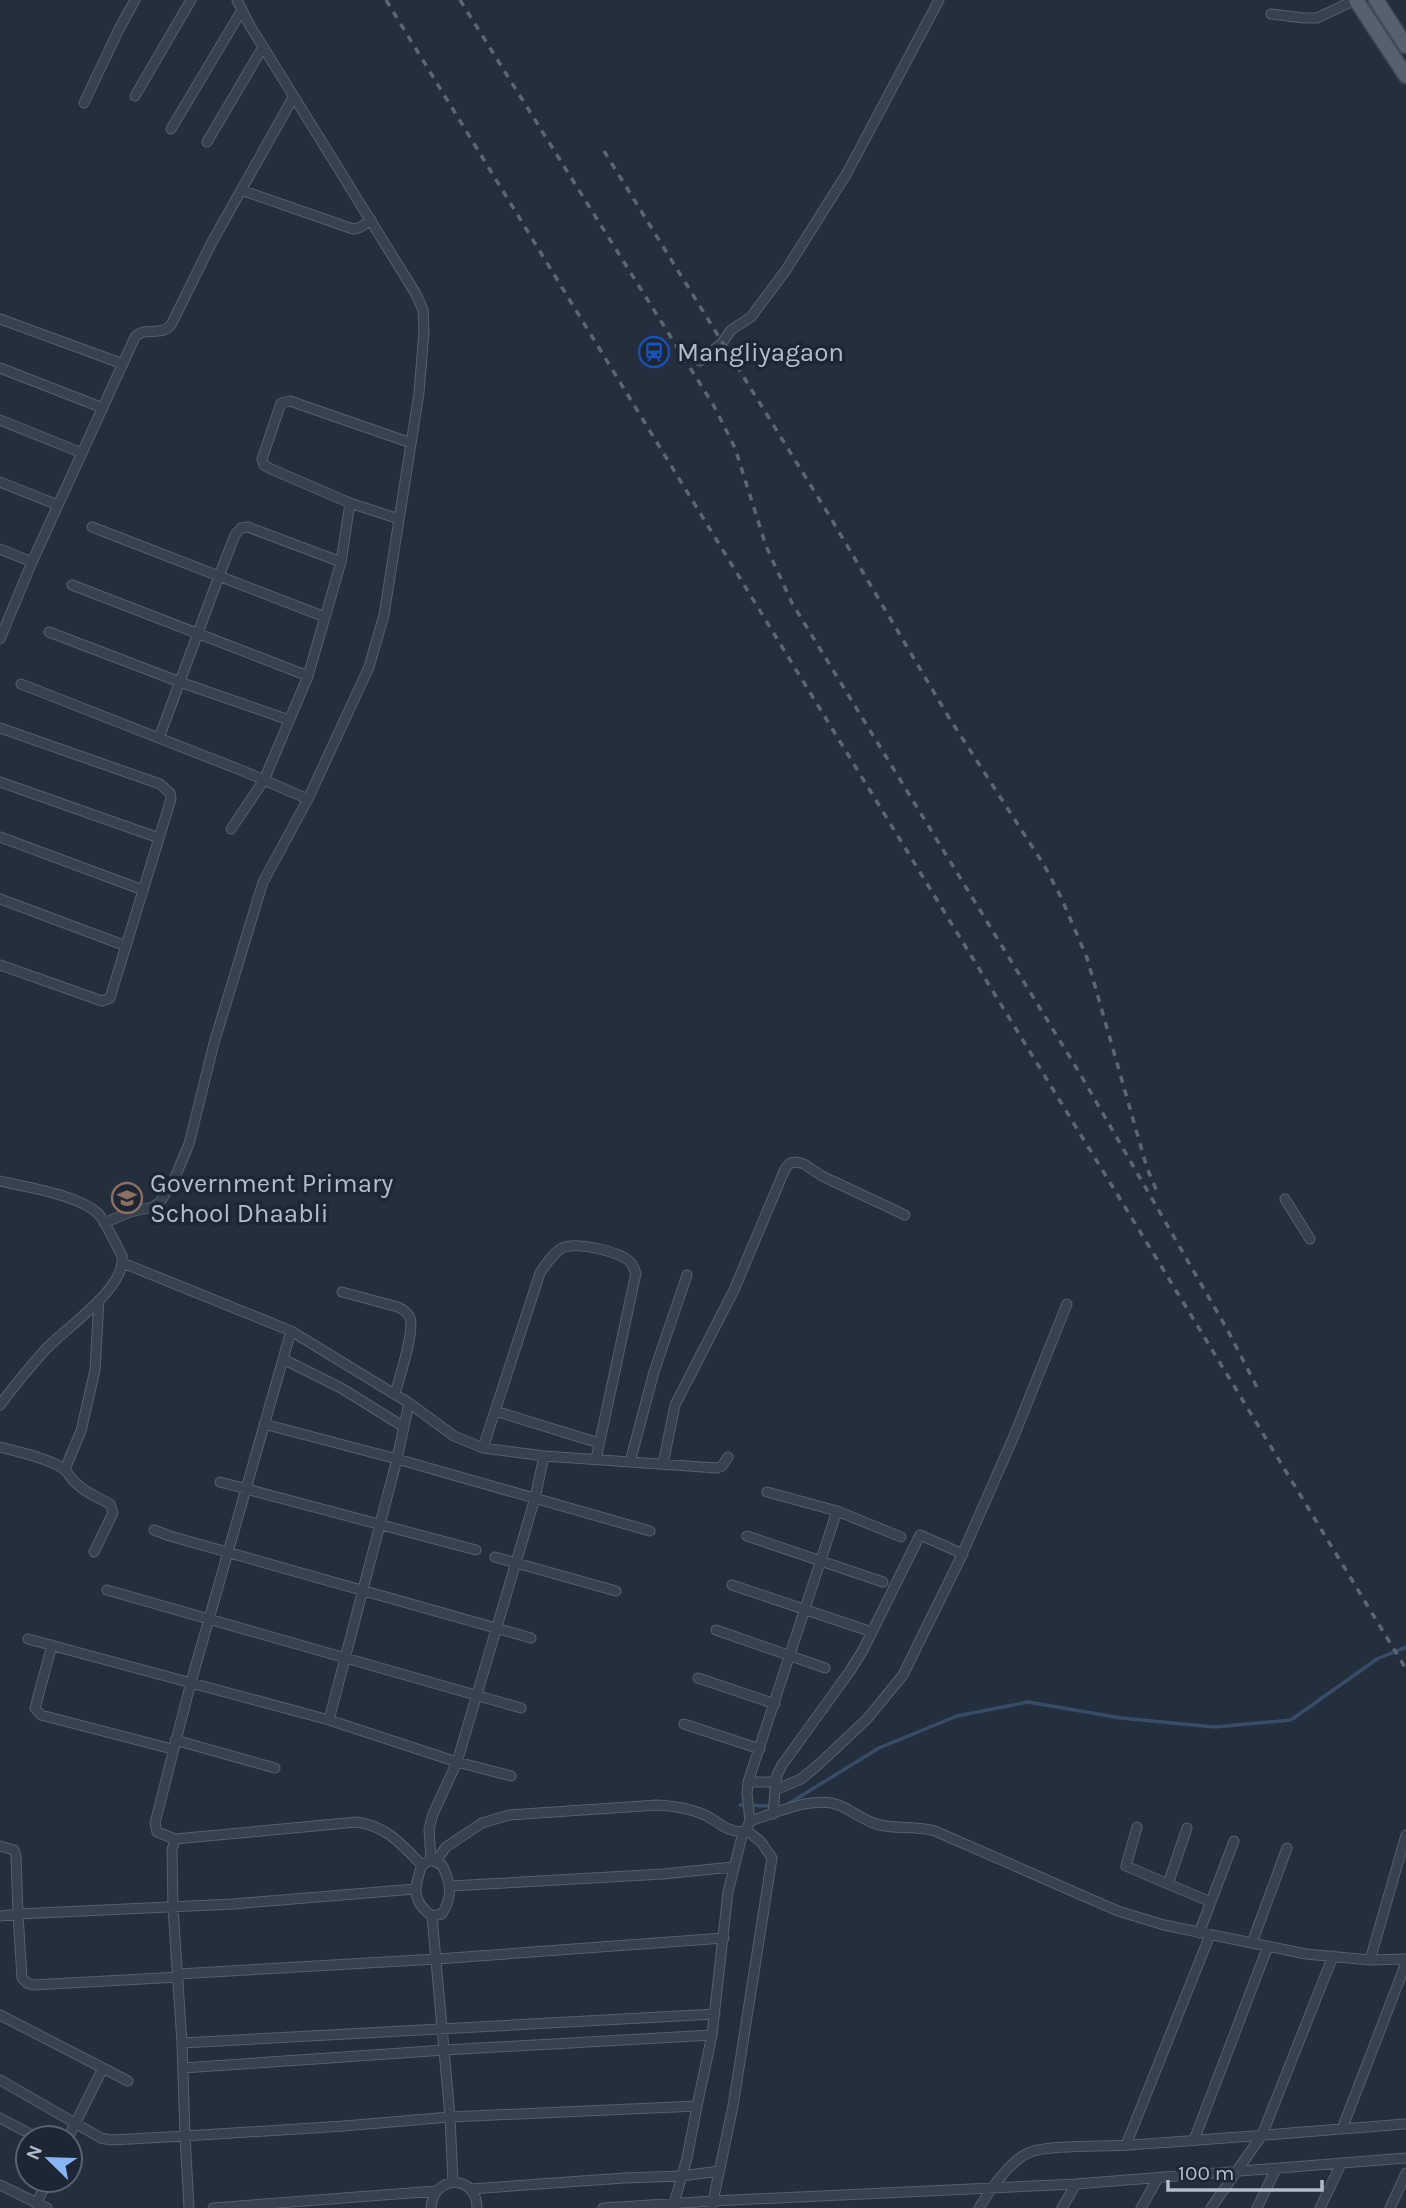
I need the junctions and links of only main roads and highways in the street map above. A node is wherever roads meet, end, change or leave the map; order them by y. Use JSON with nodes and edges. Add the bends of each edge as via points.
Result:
{"nodes":[{"id":1,"x":1355,"y":0,"type":"edge"},
{"id":2,"x":1376,"y":0,"type":"edge"},
{"id":3,"x":1406,"y":46,"type":"edge"},
{"id":4,"x":1404,"y":71,"type":"edge"}],
"edges":[{"from":1,"to":4,"type":"main road"},
{"from":2,"to":3,"type":"main road"}]}
